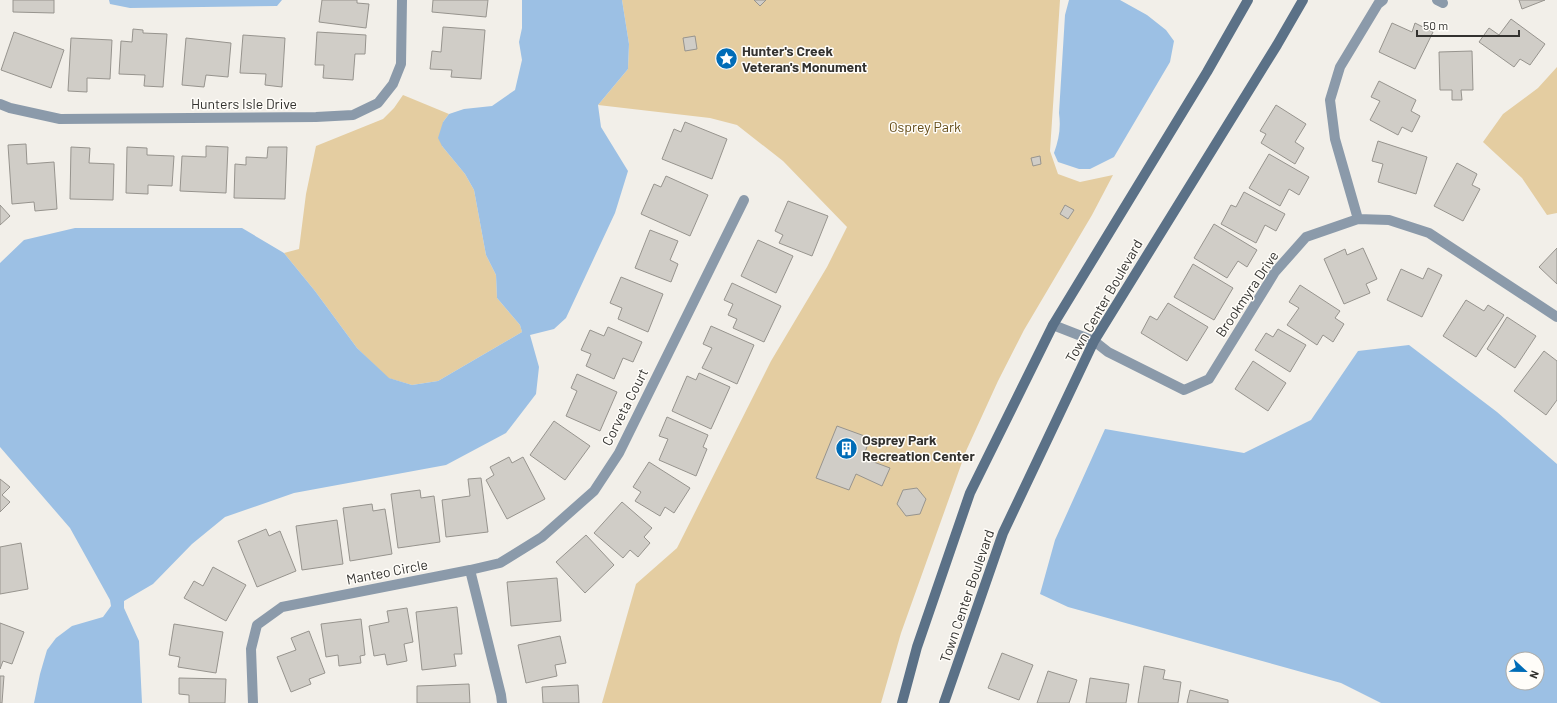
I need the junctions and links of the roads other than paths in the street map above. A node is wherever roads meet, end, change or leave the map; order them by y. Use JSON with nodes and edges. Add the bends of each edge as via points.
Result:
{"nodes":[{"id":1,"x":402,"y":0,"type":"edge"},
{"id":2,"x":1248,"y":0,"type":"edge"},
{"id":3,"x":1303,"y":0,"type":"edge"},
{"id":4,"x":1383,"y":0,"type":"edge"},
{"id":5,"x":0,"y":104,"type":"edge"},
{"id":6,"x":744,"y":200,"type":"dead end"},
{"id":7,"x":1358,"y":219,"type":"junction"},
{"id":8,"x":1557,"y":317,"type":"edge"},
{"id":9,"x":1053,"y":325,"type":"junction"},
{"id":10,"x":1094,"y":341,"type":"junction"},
{"id":11,"x":470,"y":570,"type":"junction"},
{"id":12,"x":252,"y":703,"type":"edge"},
{"id":13,"x":502,"y":703,"type":"edge"},
{"id":14,"x":902,"y":703,"type":"edge"},
{"id":15,"x":944,"y":703,"type":"edge"}],
"edges":[{"from":1,"to":5,"type":"street","name":"Hunters Isle Drive","via":[[401,64],[393,84],[378,104],[353,115],[60,119]]},
{"from":2,"to":9,"type":"street","name":"Town Center Boulevard"},
{"from":3,"to":10,"type":"street","name":"Town Center Boulevard"},
{"from":4,"to":7,"type":"street","via":[[1378,4],[1340,67],[1330,100],[1335,139]]},
{"from":6,"to":11,"type":"street","name":"Corveta Court","via":[[619,453],[594,491],[542,537],[500,562]]},
{"from":7,"to":8,"type":"street","name":"Brookmyra Drive","via":[[1389,220],[1429,233]]},
{"from":7,"to":10,"type":"street","name":"Brookmyra Drive","via":[[1306,237],[1275,272],[1209,378],[1184,390],[1114,356]]},
{"from":9,"to":10,"type":"street","name":"Brookmyra Drive"},
{"from":9,"to":14,"type":"street","name":"Town Center Boulevard","via":[[970,492],[916,647]]},
{"from":10,"to":15,"type":"street","name":"Town Center Boulevard","via":[[1003,533]]},
{"from":11,"to":12,"type":"street","name":"Manteo Circle","via":[[282,607],[258,625],[252,649]]},
{"from":11,"to":13,"type":"street"}]}
